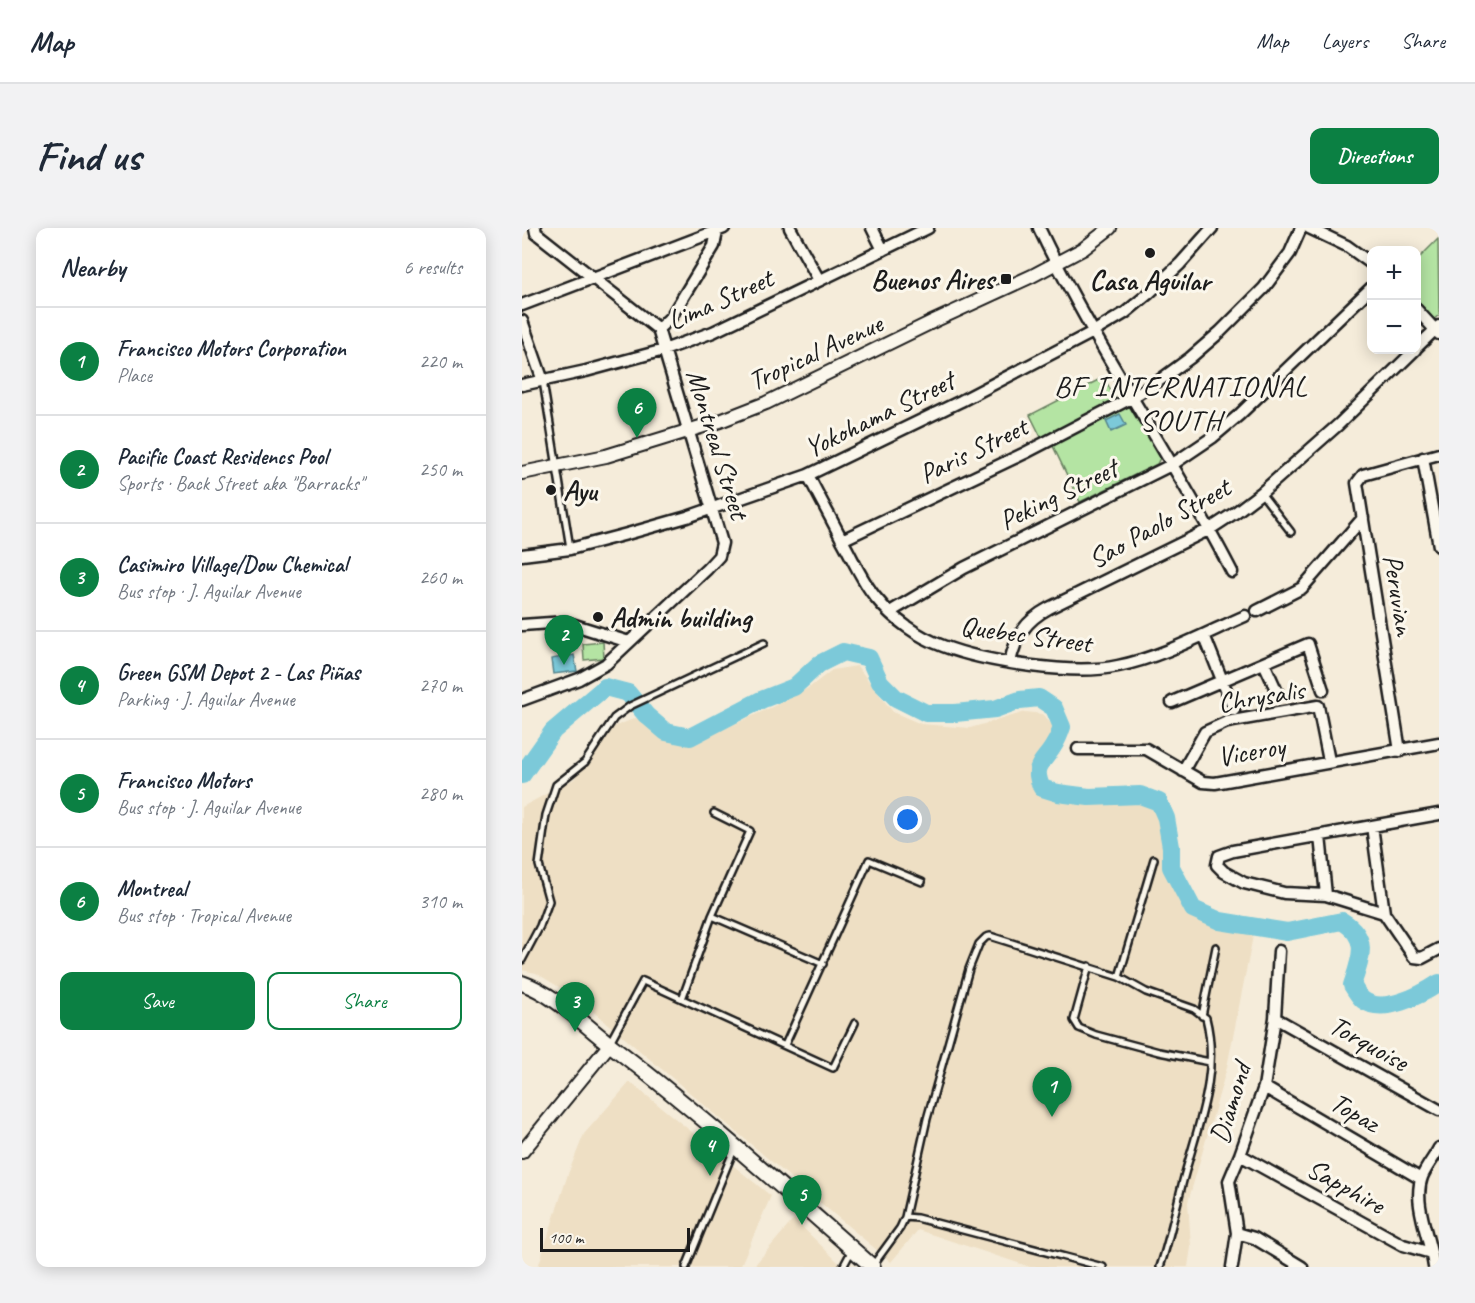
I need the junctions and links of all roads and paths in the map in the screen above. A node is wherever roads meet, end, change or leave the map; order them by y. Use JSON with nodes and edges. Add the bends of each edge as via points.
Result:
{"nodes":[{"id":1,"x":536,"y":228,"type":"edge"},
{"id":2,"x":790,"y":228,"type":"edge"},
{"id":3,"x":872,"y":228,"type":"edge"},
{"id":4,"x":928,"y":228,"type":"edge"},
{"id":5,"x":1039,"y":228,"type":"edge"},
{"id":6,"x":1110,"y":228,"type":"edge"},
{"id":7,"x":1212,"y":228,"type":"edge"},
{"id":8,"x":1301,"y":228,"type":"edge"},
{"id":9,"x":1309,"y":228,"type":"edge"},
{"id":10,"x":721,"y":230,"type":"edge"},
{"id":11,"x":883,"y":250,"type":"junction"},
{"id":12,"x":1367,"y":261,"type":"edge"},
{"id":13,"x":1056,"y":264,"type":"junction"},
{"id":14,"x":593,"y":278,"type":"junction"},
{"id":15,"x":819,"y":280,"type":"junction"},
{"id":16,"x":1367,"y":291,"type":"edge"},
{"id":17,"x":522,"y":305,"type":"edge"},
{"id":18,"x":1421,"y":314,"type":"edge"},
{"id":19,"x":522,"y":321,"type":"edge"},
{"id":20,"x":658,"y":328,"type":"junction"},
{"id":21,"x":1438,"y":330,"type":"edge"},
{"id":22,"x":1093,"y":332,"type":"junction"},
{"id":23,"x":1421,"y":345,"type":"edge"},
{"id":24,"x":664,"y":350,"type":"junction"},
{"id":25,"x":1411,"y":354,"type":"edge"},
{"id":26,"x":543,"y":381,"type":"junction"},
{"id":27,"x":522,"y":385,"type":"edge"},
{"id":28,"x":1133,"y":397,"type":"junction"},
{"id":29,"x":690,"y":431,"type":"junction"},
{"id":30,"x":1439,"y":454,"type":"edge"},
{"id":31,"x":1423,"y":458,"type":"junction"},
{"id":32,"x":1173,"y":464,"type":"junction"},
{"id":33,"x":556,"y":467,"type":"junction"},
{"id":34,"x":522,"y":473,"type":"edge"},
{"id":35,"x":808,"y":476,"type":"junction"},
{"id":36,"x":1261,"y":493,"type":"junction"},
{"id":37,"x":713,"y":508,"type":"junction"},
{"id":38,"x":1363,"y":518,"type":"junction"},
{"id":39,"x":1210,"y":529,"type":"junction"},
{"id":40,"x":1291,"y":532,"type":"dead end"},
{"id":41,"x":842,"y":540,"type":"junction"},
{"id":42,"x":1439,"y":546,"type":"edge"},
{"id":43,"x":570,"y":549,"type":"junction"},
{"id":44,"x":522,"y":555,"type":"edge"},
{"id":45,"x":1232,"y":572,"type":"dead end"},
{"id":46,"x":1257,"y":611,"type":"dead end"},
{"id":47,"x":890,"y":612,"type":"junction"},
{"id":48,"x":1245,"y":616,"type":"dead end"},
{"id":49,"x":522,"y":626,"type":"edge"},
{"id":50,"x":1204,"y":634,"type":"junction"},
{"id":51,"x":629,"y":642,"type":"junction"},
{"id":52,"x":764,"y":643,"type":"dead end"},
{"id":53,"x":1010,"y":662,"type":"junction"},
{"id":54,"x":1264,"y":663,"type":"junction"},
{"id":55,"x":1222,"y":680,"type":"junction"},
{"id":56,"x":1323,"y":690,"type":"dead end"},
{"id":57,"x":1278,"y":694,"type":"dead end"},
{"id":58,"x":522,"y":700,"type":"edge"},
{"id":59,"x":1172,"y":702,"type":"dead end"},
{"id":60,"x":1234,"y":710,"type":"dead end"},
{"id":61,"x":1439,"y":743,"type":"edge"},
{"id":62,"x":1078,"y":749,"type":"dead end"},
{"id":63,"x":1400,"y":751,"type":"junction"},
{"id":64,"x":1329,"y":761,"type":"junction"},
{"id":65,"x":1184,"y":771,"type":"junction"},
{"id":66,"x":714,"y":813,"type":"dead end"},
{"id":67,"x":1439,"y":817,"type":"edge"},
{"id":68,"x":1372,"y":826,"type":"junction"},
{"id":69,"x":1320,"y":836,"type":"junction"},
{"id":70,"x":1154,"y":859,"type":"dead end"},
{"id":71,"x":922,"y":882,"type":"dead end"},
{"id":72,"x":1326,"y":896,"type":"junction"},
{"id":73,"x":1384,"y":914,"type":"junction"},
{"id":74,"x":711,"y":916,"type":"junction"},
{"id":75,"x":1216,"y":947,"type":"dead end"},
{"id":76,"x":1439,"y":949,"type":"edge"},
{"id":77,"x":1279,"y":951,"type":"dead end"},
{"id":78,"x":522,"y":960,"type":"edge"},
{"id":79,"x":823,"y":964,"type":"junction"},
{"id":80,"x":1089,"y":966,"type":"junction"},
{"id":81,"x":1119,"y":977,"type":"junction"},
{"id":82,"x":522,"y":983,"type":"edge"},
{"id":83,"x":682,"y":999,"type":"junction"},
{"id":84,"x":1202,"y":1016,"type":"junction"},
{"id":85,"x":1275,"y":1018,"type":"junction"},
{"id":86,"x":855,"y":1023,"type":"dead end"},
{"id":87,"x":609,"y":1044,"type":"junction"},
{"id":88,"x":785,"y":1045,"type":"junction"},
{"id":89,"x":1210,"y":1062,"type":"junction"},
{"id":90,"x":1264,"y":1087,"type":"junction"},
{"id":91,"x":1439,"y":1110,"type":"edge"},
{"id":92,"x":735,"y":1147,"type":"junction"},
{"id":93,"x":1439,"y":1148,"type":"edge"},
{"id":94,"x":522,"y":1152,"type":"edge"},
{"id":95,"x":1240,"y":1155,"type":"junction"},
{"id":96,"x":1421,"y":1179,"type":"junction"},
{"id":97,"x":905,"y":1217,"type":"junction"},
{"id":98,"x":1237,"y":1233,"type":"junction"},
{"id":99,"x":852,"y":1249,"type":"junction"},
{"id":100,"x":1431,"y":1253,"type":"junction"},
{"id":101,"x":686,"y":1267,"type":"edge"},
{"id":102,"x":843,"y":1267,"type":"edge"},
{"id":103,"x":872,"y":1267,"type":"edge"},
{"id":104,"x":1103,"y":1267,"type":"edge"},
{"id":105,"x":1160,"y":1267,"type":"edge"},
{"id":106,"x":1232,"y":1267,"type":"edge"},
{"id":107,"x":1302,"y":1267,"type":"edge"},
{"id":108,"x":1434,"y":1267,"type":"edge"}],
"edges":[{"from":1,"to":14,"type":"street","via":[[536,233]]},
{"from":2,"to":15,"type":"street"},
{"from":3,"to":11,"type":"street"},
{"from":4,"to":11,"type":"street","name":"Lima Street"},
{"from":5,"to":13,"type":"street"},
{"from":6,"to":13,"type":"street","name":"Tropical Avenue"},
{"from":7,"to":22,"type":"street","name":"Yokohama Street","via":[[1148,294]]},
{"from":8,"to":28,"type":"street","name":"Paris Street","via":[[1280,268],[1248,305],[1190,358]]},
{"from":9,"to":12,"type":"street","via":[[1347,246]]},
{"from":10,"to":14,"type":"street"},
{"from":10,"to":20,"type":"street","via":[[671,317]]},
{"from":11,"to":15,"type":"street","name":"Lima Street"},
{"from":13,"to":22,"type":"street"},
{"from":13,"to":29,"type":"street","name":"Tropical Avenue","via":[[800,388]]},
{"from":14,"to":17,"type":"street"},
{"from":14,"to":20,"type":"street"},
{"from":15,"to":24,"type":"street","name":"Lima Street","via":[[713,332]]},
{"from":16,"to":32,"type":"street","name":"Peking Street","via":[[1239,415]]},
{"from":18,"to":21,"type":"street"},
{"from":19,"to":26,"type":"street"},
{"from":20,"to":24,"type":"street","name":"Montreal Street"},
{"from":21,"to":23,"type":"street","name":"Sao Paolo Street"},
{"from":22,"to":28,"type":"street"},
{"from":22,"to":35,"type":"street","name":"Yokohama Street"},
{"from":24,"to":26,"type":"street","name":"Lima Street"},
{"from":24,"to":29,"type":"street","name":"Montreal Street"},
{"from":25,"to":36,"type":"street","name":"Sao Paolo Street"},
{"from":26,"to":27,"type":"street","name":"Lima Street"},
{"from":26,"to":33,"type":"lane"},
{"from":28,"to":32,"type":"street"},
{"from":28,"to":41,"type":"street","name":"Paris Street"},
{"from":29,"to":33,"type":"street","name":"Tropical Avenue"},
{"from":29,"to":37,"type":"street","name":"Montreal Street"},
{"from":30,"to":31,"type":"street"},
{"from":31,"to":38,"type":"street","name":"Peruvian","via":[[1359,478]]},
{"from":31,"to":42,"type":"street"},
{"from":32,"to":39,"type":"street"},
{"from":32,"to":47,"type":"street","name":"Peking Street","via":[[964,568]]},
{"from":33,"to":34,"type":"street","name":"Tropical Avenue"},
{"from":33,"to":43,"type":"lane"},
{"from":35,"to":37,"type":"street","name":"Yokohama Street"},
{"from":35,"to":41,"type":"street","name":"Quebec Street"},
{"from":36,"to":39,"type":"street","name":"Sao Paolo Street"},
{"from":36,"to":40,"type":"lane"},
{"from":37,"to":43,"type":"street","name":"Yokohama Street"},
{"from":37,"to":51,"type":"street","name":"Montreal Street","via":[[722,543],[719,556]]},
{"from":38,"to":46,"type":"street","via":[[1302,588]]},
{"from":38,"to":63,"type":"street","name":"Peruvian"},
{"from":39,"to":45,"type":"street"},
{"from":39,"to":53,"type":"street","name":"Sao Paolo Street","via":[[1038,614],[1020,632]]},
{"from":41,"to":47,"type":"street","name":"Quebec Street","via":[[876,599]]},
{"from":43,"to":44,"type":"street","name":"Yokohama Street"},
{"from":47,"to":53,"type":"street","name":"Quebec Street","via":[[904,626],[941,646]]},
{"from":48,"to":50,"type":"street","name":"Quebec Street"},
{"from":49,"to":51,"type":"street","via":[[566,622]]},
{"from":50,"to":53,"type":"street","name":"Quebec Street","via":[[1116,667],[1076,670]]},
{"from":50,"to":55,"type":"street"},
{"from":51,"to":58,"type":"street","name":"Montreal Street","via":[[595,672]]},
{"from":52,"to":78,"type":"lane","via":[[630,706],[614,718],[585,762],[556,785],[546,815],[539,865],[549,901]]},
{"from":54,"to":55,"type":"street"},
{"from":54,"to":56,"type":"street","via":[[1308,644]]},
{"from":54,"to":57,"type":"street"},
{"from":55,"to":59,"type":"street"},
{"from":55,"to":60,"type":"street"},
{"from":61,"to":63,"type":"street","name":"Viceroy"},
{"from":62,"to":65,"type":"street","name":"Viceroy","via":[[1146,749]]},
{"from":63,"to":64,"type":"street","name":"Viceroy"},
{"from":64,"to":65,"type":"street","name":"Viceroy","via":[[1215,783],[1203,782]]},
{"from":64,"to":65,"type":"street","name":"Chrysalis","via":[[1318,706],[1227,722],[1205,732]]},
{"from":66,"to":74,"type":"lane","via":[[750,831]]},
{"from":67,"to":68,"type":"street"},
{"from":68,"to":69,"type":"street"},
{"from":68,"to":73,"type":"street"},
{"from":69,"to":72,"type":"street"},
{"from":69,"to":72,"type":"street","via":[[1233,851],[1219,856],[1217,866],[1244,883],[1284,893]]},
{"from":70,"to":81,"type":"lane"},
{"from":71,"to":79,"type":"lane","via":[[870,860]]},
{"from":72,"to":73,"type":"street"},
{"from":73,"to":76,"type":"street","via":[[1414,957],[1422,958]]},
{"from":74,"to":79,"type":"lane"},
{"from":74,"to":83,"type":"lane"},
{"from":75,"to":84,"type":"lane"},
{"from":77,"to":85,"type":"street","name":"Diamond"},
{"from":79,"to":88,"type":"lane"},
{"from":80,"to":81,"type":"lane"},
{"from":80,"to":89,"type":"lane","via":[[1074,1020],[1079,1028],[1159,1052]]},
{"from":80,"to":97,"type":"lane","via":[[990,936],[979,944],[927,1119]]},
{"from":81,"to":84,"type":"lane"},
{"from":82,"to":87,"type":"main road","via":[[554,1001]]},
{"from":83,"to":87,"type":"lane","via":[[643,981]]},
{"from":83,"to":88,"type":"lane"},
{"from":84,"to":89,"type":"lane","via":[[1208,1028]]},
{"from":85,"to":90,"type":"street","name":"Diamond"},
{"from":85,"to":91,"type":"street","name":"Torquoise"},
{"from":86,"to":88,"type":"lane","via":[[833,1068]]},
{"from":87,"to":92,"type":"main road"},
{"from":87,"to":94,"type":"street"},
{"from":89,"to":105,"type":"lane","via":[[1200,1126]]},
{"from":90,"to":95,"type":"street","name":"Diamond"},
{"from":90,"to":96,"type":"street","name":"Topaz"},
{"from":92,"to":99,"type":"main road"},
{"from":92,"to":101,"type":"lane"},
{"from":93,"to":96,"type":"street"},
{"from":95,"to":98,"type":"street","name":"Diamond","via":[[1229,1181]]},
{"from":95,"to":100,"type":"street","name":"Sapphire","via":[[1403,1245]]},
{"from":96,"to":100,"type":"street","via":[[1420,1202]]},
{"from":97,"to":103,"type":"lane"},
{"from":97,"to":104,"type":"lane"},
{"from":98,"to":106,"type":"street","name":"Diamond"},
{"from":98,"to":107,"type":"street","via":[[1254,1238]]},
{"from":99,"to":102,"type":"lane"},
{"from":99,"to":103,"type":"main road"},
{"from":100,"to":108,"type":"street"}]}
